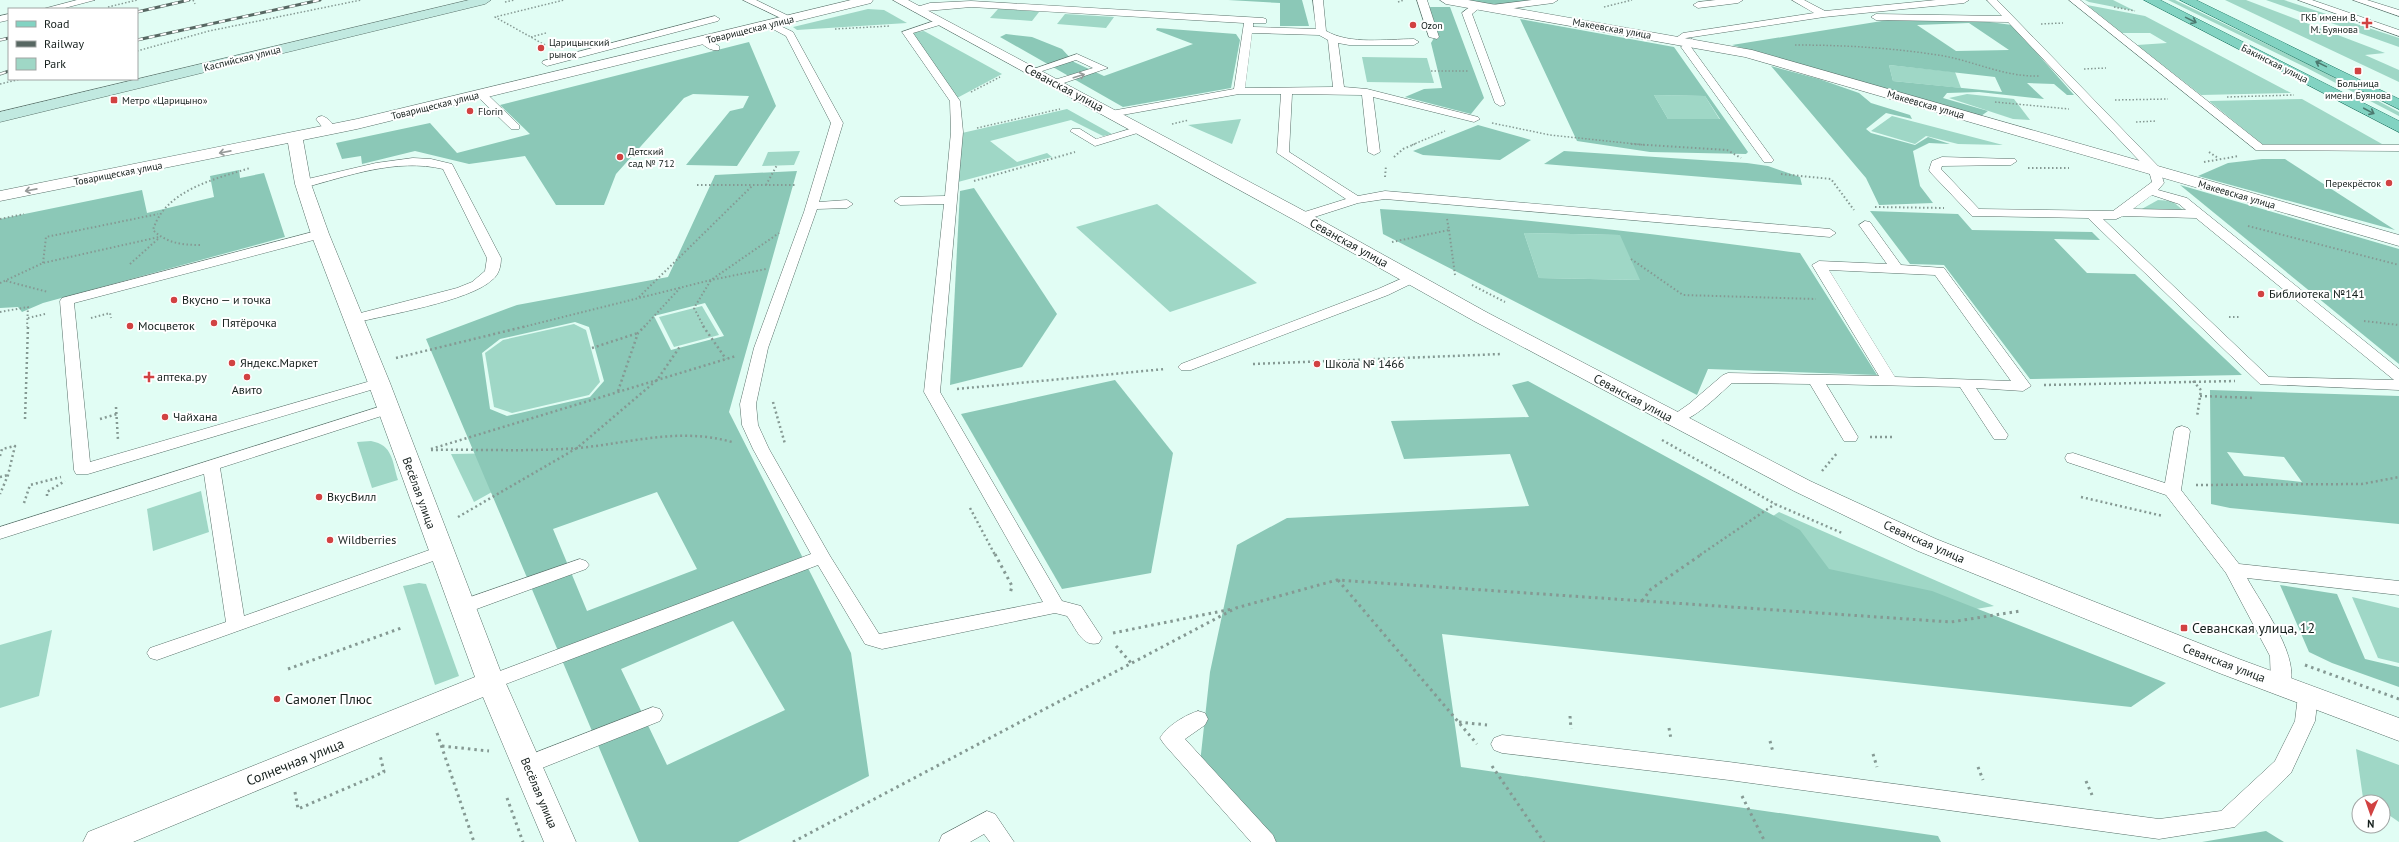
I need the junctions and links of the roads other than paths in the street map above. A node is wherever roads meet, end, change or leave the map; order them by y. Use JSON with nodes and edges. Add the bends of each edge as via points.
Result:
{"nodes":[{"id":1,"x":90,"y":0,"type":"edge"},
{"id":2,"x":485,"y":0,"type":"edge"},
{"id":3,"x":769,"y":0,"type":"edge"},
{"id":4,"x":867,"y":0,"type":"edge"},
{"id":5,"x":899,"y":0,"type":"edge"},
{"id":6,"x":1318,"y":0,"type":"edge"},
{"id":7,"x":1422,"y":0,"type":"edge"},
{"id":8,"x":1446,"y":0,"type":"edge"},
{"id":9,"x":1553,"y":0,"type":"edge"},
{"id":10,"x":1738,"y":0,"type":"edge"},
{"id":11,"x":1797,"y":0,"type":"edge"},
{"id":12,"x":1964,"y":0,"type":"edge"},
{"id":13,"x":1992,"y":0,"type":"edge"},
{"id":14,"x":2074,"y":0,"type":"edge"},
{"id":15,"x":2150,"y":0,"type":"edge"},
{"id":16,"x":2186,"y":0,"type":"edge"},
{"id":17,"x":2303,"y":0,"type":"edge"},
{"id":18,"x":2358,"y":0,"type":"edge"},
{"id":19,"x":1935,"y":1,"type":"edge"},
{"id":20,"x":752,"y":2,"type":"edge"},
{"id":21,"x":1698,"y":4,"type":"dead end"},
{"id":22,"x":1485,"y":6,"type":"junction"},
{"id":23,"x":53,"y":8,"type":"edge"},
{"id":24,"x":916,"y":9,"type":"junction"},
{"id":25,"x":1824,"y":14,"type":"junction"},
{"id":26,"x":2399,"y":14,"type":"edge"},
{"id":27,"x":1874,"y":17,"type":"dead end"},
{"id":28,"x":715,"y":19,"type":"dead end"},
{"id":29,"x":790,"y":19,"type":"junction"},
{"id":30,"x":2011,"y":19,"type":"junction"},
{"id":31,"x":1264,"y":21,"type":"dead end"},
{"id":32,"x":940,"y":22,"type":"junction"},
{"id":33,"x":770,"y":24,"type":"junction"},
{"id":34,"x":1248,"y":25,"type":"junction"},
{"id":35,"x":1321,"y":32,"type":"junction"},
{"id":36,"x":2399,"y":33,"type":"edge"},
{"id":37,"x":1434,"y":37,"type":"dead end"},
{"id":38,"x":1333,"y":39,"type":"junction"},
{"id":39,"x":703,"y":40,"type":"junction"},
{"id":40,"x":1685,"y":41,"type":"junction"},
{"id":41,"x":1414,"y":42,"type":"dead end"},
{"id":42,"x":715,"y":48,"type":"dead end"},
{"id":43,"x":1033,"y":71,"type":"junction"},
{"id":44,"x":563,"y":74,"type":"junction"},
{"id":45,"x":1055,"y":83,"type":"junction"},
{"id":46,"x":1239,"y":90,"type":"junction"},
{"id":47,"x":1287,"y":90,"type":"junction"},
{"id":48,"x":1339,"y":90,"type":"junction"},
{"id":49,"x":1367,"y":92,"type":"junction"},
{"id":50,"x":481,"y":94,"type":"junction"},
{"id":51,"x":1500,"y":102,"type":"dead end"},
{"id":52,"x":2399,"y":105,"type":"edge"},
{"id":53,"x":1111,"y":114,"type":"junction"},
{"id":54,"x":0,"y":117,"type":"edge"},
{"id":55,"x":1474,"y":119,"type":"road end"},
{"id":56,"x":2396,"y":124,"type":"edge"},
{"id":57,"x":515,"y":127,"type":"dead end"},
{"id":58,"x":1140,"y":129,"type":"junction"},
{"id":59,"x":1076,"y":131,"type":"dead end"},
{"id":60,"x":295,"y":138,"type":"junction"},
{"id":61,"x":2399,"y":148,"type":"edge"},
{"id":62,"x":1374,"y":152,"type":"dead end"},
{"id":63,"x":1768,"y":160,"type":"dead end"},
{"id":64,"x":2011,"y":161,"type":"dead end"},
{"id":65,"x":2156,"y":170,"type":"junction"},
{"id":66,"x":303,"y":184,"type":"junction"},
{"id":67,"x":2150,"y":191,"type":"junction"},
{"id":68,"x":0,"y":196,"type":"edge"},
{"id":69,"x":949,"y":200,"type":"junction"},
{"id":70,"x":1356,"y":200,"type":"junction"},
{"id":71,"x":900,"y":202,"type":"dead end"},
{"id":72,"x":847,"y":204,"type":"dead end"},
{"id":73,"x":810,"y":209,"type":"junction"},
{"id":74,"x":2121,"y":212,"type":"junction"},
{"id":75,"x":2200,"y":214,"type":"junction"},
{"id":76,"x":2092,"y":215,"type":"junction"},
{"id":77,"x":1302,"y":217,"type":"junction"},
{"id":78,"x":1865,"y":225,"type":"dead end"},
{"id":79,"x":1830,"y":233,"type":"dead end"},
{"id":80,"x":320,"y":234,"type":"junction"},
{"id":81,"x":2399,"y":241,"type":"edge"},
{"id":82,"x":1897,"y":269,"type":"junction"},
{"id":83,"x":1412,"y":278,"type":"junction"},
{"id":84,"x":354,"y":319,"type":"junction"},
{"id":85,"x":1186,"y":366,"type":"road end"},
{"id":86,"x":2399,"y":377,"type":"edge"},
{"id":87,"x":1815,"y":379,"type":"junction"},
{"id":88,"x":1890,"y":380,"type":"junction"},
{"id":89,"x":379,"y":383,"type":"junction"},
{"id":90,"x":1965,"y":383,"type":"junction"},
{"id":91,"x":2399,"y":385,"type":"edge"},
{"id":92,"x":388,"y":409,"type":"junction"},
{"id":93,"x":1674,"y":420,"type":"junction"},
{"id":94,"x":2182,"y":431,"type":"dead end"},
{"id":95,"x":2000,"y":435,"type":"dead end"},
{"id":96,"x":1850,"y":437,"type":"dead end"},
{"id":97,"x":2073,"y":458,"type":"dead end"},
{"id":98,"x":211,"y":465,"type":"junction"},
{"id":99,"x":2172,"y":491,"type":"junction"},
{"id":100,"x":0,"y":533,"type":"edge"},
{"id":101,"x":440,"y":552,"type":"junction"},
{"id":102,"x":822,"y":557,"type":"junction"},
{"id":103,"x":580,"y":565,"type":"dead end"},
{"id":104,"x":2233,"y":570,"type":"junction"},
{"id":105,"x":2399,"y":588,"type":"edge"},
{"id":106,"x":1055,"y":606,"type":"junction"},
{"id":107,"x":463,"y":607,"type":"junction"},
{"id":108,"x":236,"y":626,"type":"junction"},
{"id":109,"x":1099,"y":637,"type":"road end"},
{"id":110,"x":157,"y":653,"type":"dead end"},
{"id":111,"x":492,"y":682,"type":"junction"},
{"id":112,"x":2281,"y":686,"type":"junction"},
{"id":113,"x":2308,"y":696,"type":"junction"},
{"id":114,"x":653,"y":715,"type":"dead end"},
{"id":115,"x":1198,"y":719,"type":"dead end"},
{"id":116,"x":2399,"y":730,"type":"edge"},
{"id":117,"x":1495,"y":752,"type":"road end"},
{"id":118,"x":527,"y":765,"type":"junction"},
{"id":119,"x":139,"y":834,"type":"edge"},
{"id":120,"x":555,"y":840,"type":"edge"},
{"id":121,"x":99,"y":842,"type":"edge"},
{"id":122,"x":950,"y":842,"type":"edge"},
{"id":123,"x":1003,"y":842,"type":"edge"},
{"id":124,"x":1265,"y":842,"type":"edge"}],
"edges":[{"from":1,"to":23,"type":"lane"},
{"from":2,"to":54,"type":"main road","name":"Каспийская улица"},
{"from":3,"to":20,"type":"lane"},
{"from":4,"to":29,"type":"street","name":"Товарищеская улица"},
{"from":5,"to":24,"type":"street","name":"Севанская улица"},
{"from":6,"to":35,"type":"lane"},
{"from":7,"to":37,"type":"lane"},
{"from":8,"to":22,"type":"street","name":"Макеевская улица"},
{"from":9,"to":22,"type":"lane"},
{"from":10,"to":21,"type":"lane"},
{"from":11,"to":25,"type":"lane"},
{"from":12,"to":19,"type":"lane"},
{"from":13,"to":30,"type":"lane"},
{"from":14,"to":61,"type":"lane","via":[[2260,148]]},
{"from":15,"to":56,"type":"main road","name":"Бакинская улица","one_way":true},
{"from":52,"to":16,"type":"main road","name":"Бакинская улица","one_way":true},
{"from":17,"to":36,"type":"lane"},
{"from":18,"to":26,"type":"lane"},
{"from":19,"to":25,"type":"lane"},
{"from":20,"to":29,"type":"lane"},
{"from":22,"to":40,"type":"street","name":"Макеевская улица"},
{"from":22,"to":51,"type":"lane","via":[[1467,13]]},
{"from":24,"to":32,"type":"street","name":"Севанская улица"},
{"from":24,"to":34,"type":"lane","via":[[971,4]]},
{"from":25,"to":40,"type":"lane","via":[[1683,36]]},
{"from":27,"to":30,"type":"lane"},
{"from":28,"to":44,"type":"lane","via":[[545,62]]},
{"from":29,"to":33,"type":"street","name":"Товарищеская улица"},
{"from":30,"to":65,"type":"lane"},
{"from":31,"to":34,"type":"lane"},
{"from":32,"to":43,"type":"street","name":"Севанская улица"},
{"from":32,"to":69,"type":"lane","via":[[907,32],[955,101],[957,132]]},
{"from":33,"to":39,"type":"street","name":"Товарищеская улица"},
{"from":33,"to":73,"type":"lane","via":[[790,34],[837,123]]},
{"from":34,"to":35,"type":"lane"},
{"from":34,"to":46,"type":"lane"},
{"from":35,"to":38,"type":"lane"},
{"from":38,"to":41,"type":"lane","via":[[1349,42]]},
{"from":38,"to":48,"type":"lane"},
{"from":39,"to":42,"type":"lane"},
{"from":39,"to":44,"type":"street","name":"Товарищеская улица"},
{"from":40,"to":63,"type":"lane","via":[[1686,47]]},
{"from":40,"to":65,"type":"street","name":"Макеевская улица","via":[[1747,53]]},
{"from":43,"to":45,"type":"street","name":"Севанская улица"},
{"from":45,"to":43,"type":"lane","one_way":true,"via":[[1104,68],[1077,57]]},
{"from":44,"to":50,"type":"street","name":"Товарищеская улица"},
{"from":45,"to":53,"type":"street","name":"Севанская улица"},
{"from":46,"to":47,"type":"lane"},
{"from":46,"to":53,"type":"lane"},
{"from":47,"to":48,"type":"lane"},
{"from":47,"to":70,"type":"lane","via":[[1283,153]]},
{"from":48,"to":49,"type":"lane"},
{"from":49,"to":55,"type":"lane","via":[[1404,104]]},
{"from":49,"to":62,"type":"lane"},
{"from":50,"to":57,"type":"lane"},
{"from":50,"to":60,"type":"street","name":"Товарищеская улица","via":[[326,125]]},
{"from":53,"to":58,"type":"street","name":"Севанская улица"},
{"from":58,"to":59,"type":"lane","via":[[1095,143]]},
{"from":58,"to":77,"type":"street","name":"Севанская улица"},
{"from":60,"to":66,"type":"street","name":"Весёлая улица"},
{"from":60,"to":68,"type":"street","name":"Товарищеская улица","one_way":true},
{"from":64,"to":76,"type":"lane","via":[[1942,161],[1936,164],[1935,170],[1976,213]]},
{"from":65,"to":67,"type":"lane","via":[[2158,183]]},
{"from":65,"to":81,"type":"street","name":"Макеевская улица"},
{"from":66,"to":80,"type":"street","name":"Весёлая улица"},
{"from":66,"to":84,"type":"lane","via":[[397,163],[421,162],[448,167],[494,258],[494,268],[489,277],[466,290]]},
{"from":67,"to":74,"type":"lane"},
{"from":67,"to":75,"type":"lane","via":[[2183,201]]},
{"from":69,"to":71,"type":"lane"},
{"from":69,"to":106,"type":"lane","via":[[932,392]]},
{"from":70,"to":77,"type":"lane"},
{"from":70,"to":79,"type":"lane","via":[[1384,195]]},
{"from":72,"to":73,"type":"lane"},
{"from":73,"to":102,"type":"lane","via":[[761,348],[748,404],[750,425],[761,449]]},
{"from":74,"to":75,"type":"lane"},
{"from":74,"to":76,"type":"lane","via":[[2116,215]]},
{"from":75,"to":86,"type":"lane"},
{"from":76,"to":91,"type":"lane","via":[[2265,381]]},
{"from":77,"to":83,"type":"street","name":"Севанская улица"},
{"from":78,"to":82,"type":"lane"},
{"from":80,"to":84,"type":"street","name":"Весёлая улица"},
{"from":80,"to":89,"type":"lane","via":[[66,301],[79,472]]},
{"from":82,"to":88,"type":"lane","via":[[1819,265]]},
{"from":82,"to":90,"type":"lane","via":[[1938,271],[2023,386]]},
{"from":83,"to":85,"type":"lane","via":[[1383,292]]},
{"from":83,"to":93,"type":"street","name":"Севанская улица"},
{"from":84,"to":89,"type":"street","name":"Весёлая улица"},
{"from":87,"to":88,"type":"lane"},
{"from":87,"to":93,"type":"lane","via":[[1728,378],[1695,407]]},
{"from":87,"to":96,"type":"lane"},
{"from":88,"to":90,"type":"lane"},
{"from":89,"to":92,"type":"street","name":"Весёлая улица"},
{"from":90,"to":95,"type":"lane"},
{"from":92,"to":98,"type":"lane"},
{"from":92,"to":101,"type":"street","name":"Весёлая улица"},
{"from":93,"to":112,"type":"street","name":"Севанская улица","via":[[1802,486],[1927,545]]},
{"from":94,"to":99,"type":"lane"},
{"from":97,"to":99,"type":"lane"},
{"from":98,"to":100,"type":"lane"},
{"from":98,"to":108,"type":"lane"},
{"from":99,"to":104,"type":"lane"},
{"from":101,"to":107,"type":"street","name":"Весёлая улица"},
{"from":101,"to":108,"type":"lane"},
{"from":102,"to":106,"type":"lane","via":[[872,639],[882,642]]},
{"from":102,"to":111,"type":"lane"},
{"from":103,"to":107,"type":"lane"},
{"from":104,"to":105,"type":"lane"},
{"from":104,"to":112,"type":"lane","via":[[2280,656]]},
{"from":106,"to":109,"type":"lane","via":[[1074,610]]},
{"from":107,"to":111,"type":"street","name":"Весёлая улица"},
{"from":108,"to":110,"type":"lane"},
{"from":111,"to":118,"type":"street","name":"Весёлая улица"},
{"from":111,"to":119,"type":"street","name":"Солнечная улица"},
{"from":112,"to":113,"type":"street","name":"Севанская улица"},
{"from":113,"to":116,"type":"street","name":"Севанская улица"},
{"from":113,"to":117,"type":"lane","via":[[2305,721],[2283,767],[2227,820],[2159,830],[1729,771]]},
{"from":114,"to":118,"type":"lane"},
{"from":115,"to":124,"type":"lane","via":[[1171,738]]},
{"from":118,"to":120,"type":"street","name":"Весёлая улица"},
{"from":119,"to":121,"type":"street","name":"Солнечная улица"},
{"from":122,"to":123,"type":"lane","via":[[987,821]]}]}
